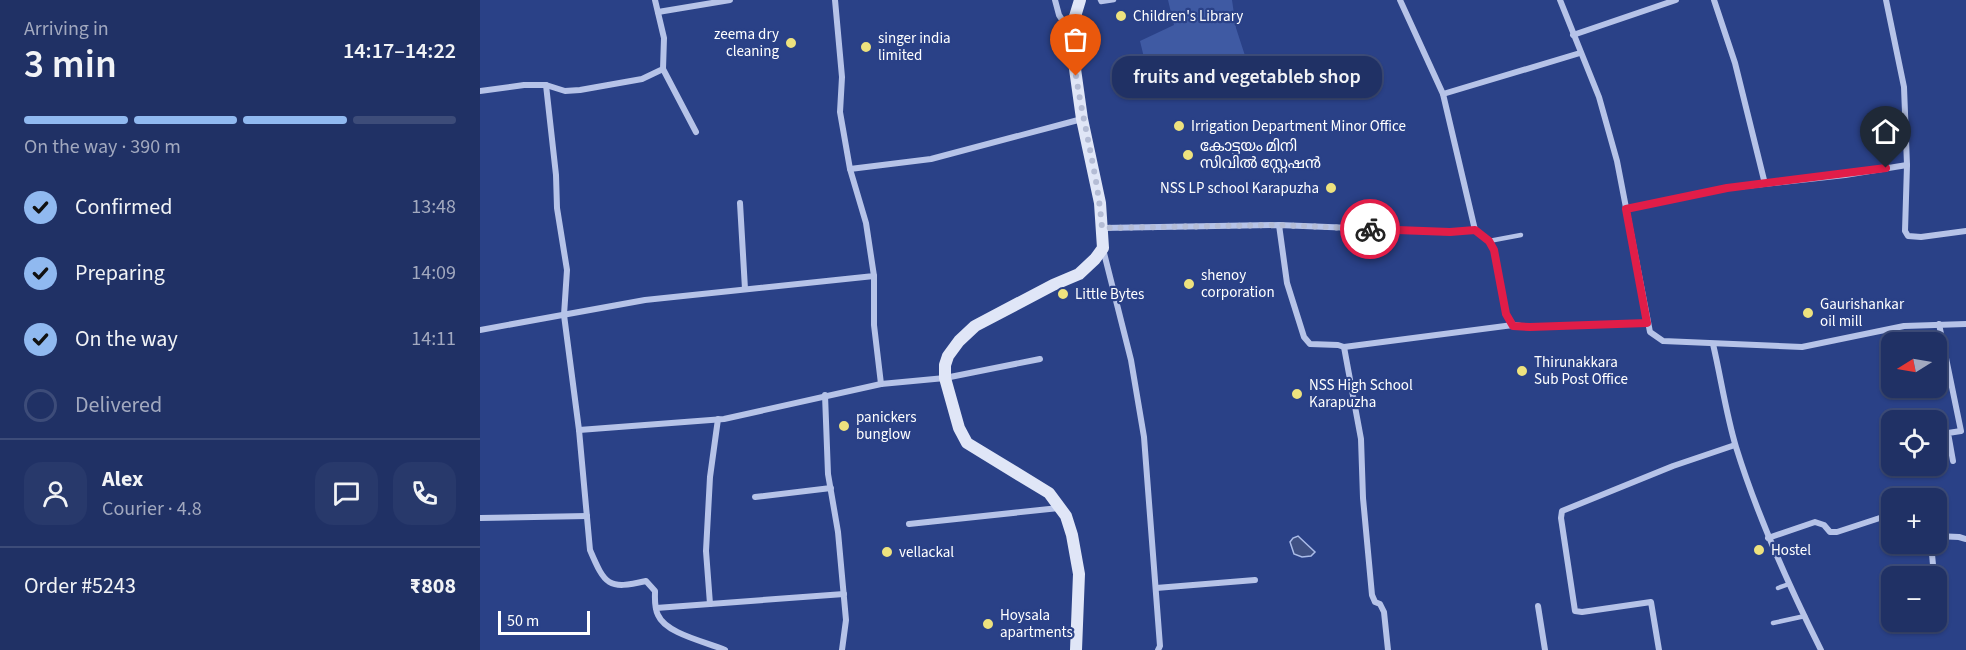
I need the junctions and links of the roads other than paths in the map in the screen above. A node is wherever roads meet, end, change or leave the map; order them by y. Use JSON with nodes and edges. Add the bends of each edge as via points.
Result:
{"nodes":[{"id":1,"x":655,"y":0,"type":"edge"},
{"id":2,"x":730,"y":0,"type":"edge"},
{"id":3,"x":835,"y":0,"type":"edge"},
{"id":4,"x":1055,"y":0,"type":"edge"},
{"id":5,"x":1080,"y":0,"type":"edge"},
{"id":6,"x":1100,"y":0,"type":"edge"},
{"id":7,"x":1114,"y":0,"type":"edge"},
{"id":8,"x":1400,"y":0,"type":"edge"},
{"id":9,"x":1560,"y":0,"type":"edge"},
{"id":10,"x":1676,"y":0,"type":"edge"},
{"id":11,"x":1714,"y":0,"type":"edge"},
{"id":12,"x":1886,"y":0,"type":"edge"},
{"id":13,"x":658,"y":12,"type":"junction"},
{"id":14,"x":1070,"y":33,"type":"junction"},
{"id":15,"x":1573,"y":35,"type":"junction"},
{"id":16,"x":1580,"y":53,"type":"junction"},
{"id":17,"x":663,"y":69,"type":"junction"},
{"id":18,"x":546,"y":85,"type":"junction"},
{"id":19,"x":480,"y":91,"type":"edge"},
{"id":20,"x":1443,"y":94,"type":"junction"},
{"id":21,"x":1083,"y":118,"type":"junction"},
{"id":22,"x":696,"y":132,"type":"dead end"},
{"id":23,"x":1907,"y":165,"type":"junction"},
{"id":24,"x":850,"y":169,"type":"junction"},
{"id":25,"x":1765,"y":184,"type":"junction"},
{"id":26,"x":740,"y":203,"type":"dead end"},
{"id":27,"x":1626,"y":209,"type":"junction"},
{"id":28,"x":1279,"y":225,"type":"junction"},
{"id":29,"x":1102,"y":228,"type":"junction"},
{"id":30,"x":1475,"y":230,"type":"junction"},
{"id":31,"x":1966,"y":231,"type":"edge"},
{"id":32,"x":1521,"y":235,"type":"dead end"},
{"id":33,"x":1489,"y":241,"type":"junction"},
{"id":34,"x":1103,"y":248,"type":"junction"},
{"id":35,"x":874,"y":276,"type":"junction"},
{"id":36,"x":745,"y":289,"type":"junction"},
{"id":37,"x":564,"y":315,"type":"junction"},
{"id":38,"x":1647,"y":323,"type":"junction"},
{"id":39,"x":1939,"y":324,"type":"junction"},
{"id":40,"x":1966,"y":324,"type":"edge"},
{"id":41,"x":1513,"y":326,"type":"junction"},
{"id":42,"x":480,"y":330,"type":"edge"},
{"id":43,"x":1713,"y":344,"type":"junction"},
{"id":44,"x":1344,"y":347,"type":"junction"},
{"id":45,"x":1041,"y":359,"type":"dead end"},
{"id":46,"x":945,"y":378,"type":"junction"},
{"id":47,"x":881,"y":384,"type":"junction"},
{"id":48,"x":825,"y":395,"type":"junction"},
{"id":49,"x":718,"y":419,"type":"junction"},
{"id":50,"x":579,"y":430,"type":"junction"},
{"id":51,"x":1735,"y":445,"type":"junction"},
{"id":52,"x":1953,"y":461,"type":"dead end"},
{"id":53,"x":831,"y":488,"type":"junction"},
{"id":54,"x":755,"y":497,"type":"dead end"},
{"id":55,"x":1060,"y":508,"type":"junction"},
{"id":56,"x":587,"y":516,"type":"junction"},
{"id":57,"x":480,"y":518,"type":"edge"},
{"id":58,"x":1881,"y":518,"type":"edge"},
{"id":59,"x":909,"y":524,"type":"dead end"},
{"id":60,"x":1947,"y":536,"type":"edge"},
{"id":61,"x":1768,"y":538,"type":"junction"},
{"id":62,"x":1966,"y":539,"type":"edge"},
{"id":63,"x":1255,"y":580,"type":"dead end"},
{"id":64,"x":1789,"y":584,"type":"junction"},
{"id":65,"x":1156,"y":588,"type":"junction"},
{"id":66,"x":1778,"y":588,"type":"dead end"},
{"id":67,"x":844,"y":594,"type":"junction"},
{"id":68,"x":710,"y":604,"type":"junction"},
{"id":69,"x":1538,"y":606,"type":"dead end"},
{"id":70,"x":656,"y":608,"type":"junction"},
{"id":71,"x":1804,"y":616,"type":"junction"},
{"id":72,"x":1773,"y":623,"type":"dead end"},
{"id":73,"x":724,"y":650,"type":"edge"},
{"id":74,"x":842,"y":650,"type":"edge"},
{"id":75,"x":1076,"y":650,"type":"edge"},
{"id":76,"x":1158,"y":650,"type":"edge"},
{"id":77,"x":1388,"y":650,"type":"edge"},
{"id":78,"x":1545,"y":650,"type":"edge"},
{"id":79,"x":1659,"y":650,"type":"edge"},
{"id":80,"x":1821,"y":650,"type":"edge"}],
"edges":[{"from":1,"to":13,"type":"street"},
{"from":2,"to":13,"type":"street"},
{"from":3,"to":24,"type":"street","via":[[842,77],[840,112]]},
{"from":4,"to":14,"type":"street"},
{"from":5,"to":14,"type":"main road"},
{"from":6,"to":7,"type":"lane"},
{"from":8,"to":20,"type":"street"},
{"from":9,"to":15,"type":"street"},
{"from":10,"to":15,"type":"street"},
{"from":11,"to":25,"type":"street","via":[[1735,63]]},
{"from":12,"to":23,"type":"street","via":[[1904,87]]},
{"from":13,"to":17,"type":"street","via":[[664,38]]},
{"from":14,"to":21,"type":"main road"},
{"from":15,"to":16,"type":"street"},
{"from":16,"to":20,"type":"street"},
{"from":16,"to":27,"type":"street","via":[[1599,97]]},
{"from":17,"to":18,"type":"street","via":[[642,80],[580,90],[565,91]]},
{"from":17,"to":22,"type":"street"},
{"from":18,"to":19,"type":"street"},
{"from":18,"to":37,"type":"street","via":[[567,270]]},
{"from":20,"to":30,"type":"street"},
{"from":21,"to":24,"type":"street","via":[[931,159]]},
{"from":21,"to":29,"type":"main road"},
{"from":23,"to":25,"type":"street"},
{"from":23,"to":31,"type":"street","via":[[1908,236]]},
{"from":24,"to":35,"type":"street","via":[[866,223]]},
{"from":25,"to":27,"type":"street"},
{"from":26,"to":36,"type":"street"},
{"from":27,"to":38,"type":"street"},
{"from":28,"to":29,"type":"street"},
{"from":28,"to":30,"type":"street"},
{"from":28,"to":44,"type":"street","via":[[1287,282],[1304,337],[1310,344]]},
{"from":29,"to":34,"type":"main road"},
{"from":30,"to":33,"type":"street"},
{"from":32,"to":33,"type":"lane"},
{"from":33,"to":41,"type":"street","via":[[1506,314]]},
{"from":34,"to":46,"type":"main road","via":[[1079,274],[975,326],[948,356]]},
{"from":34,"to":65,"type":"street","via":[[1131,360],[1144,437]]},
{"from":35,"to":36,"type":"street"},
{"from":35,"to":47,"type":"street","via":[[874,325]]},
{"from":36,"to":37,"type":"street","via":[[645,300]]},
{"from":37,"to":42,"type":"street"},
{"from":37,"to":50,"type":"street"},
{"from":38,"to":41,"type":"street"},
{"from":38,"to":43,"type":"street","via":[[1650,332],[1663,341]]},
{"from":39,"to":40,"type":"street"},
{"from":39,"to":43,"type":"street","via":[[1904,326],[1802,347]]},
{"from":39,"to":52,"type":"street","via":[[1961,431],[1948,433]]},
{"from":41,"to":44,"type":"street"},
{"from":43,"to":51,"type":"street"},
{"from":44,"to":77,"type":"street","via":[[1361,439],[1372,595],[1384,612]]},
{"from":45,"to":46,"type":"street"},
{"from":46,"to":47,"type":"street"},
{"from":46,"to":55,"type":"main road","via":[[967,443],[1037,484]]},
{"from":47,"to":48,"type":"street"},
{"from":48,"to":49,"type":"street"},
{"from":48,"to":53,"type":"street"},
{"from":49,"to":50,"type":"street"},
{"from":49,"to":68,"type":"street","via":[[706,551]]},
{"from":50,"to":56,"type":"street"},
{"from":51,"to":61,"type":"street"},
{"from":51,"to":79,"type":"street","via":[[1562,511],[1575,611],[1651,602]]},
{"from":53,"to":54,"type":"street"},
{"from":53,"to":67,"type":"street"},
{"from":55,"to":59,"type":"street"},
{"from":55,"to":75,"type":"main road","via":[[1072,535],[1079,574]]},
{"from":56,"to":57,"type":"street"},
{"from":56,"to":70,"type":"street","via":[[590,550],[597,567],[617,586],[646,581],[655,591]]},
{"from":58,"to":61,"type":"street","via":[[1837,532],[1815,522]]},
{"from":60,"to":62,"type":"street"},
{"from":61,"to":64,"type":"street"},
{"from":63,"to":65,"type":"street"},
{"from":64,"to":66,"type":"lane"},
{"from":64,"to":71,"type":"street"},
{"from":65,"to":76,"type":"street"},
{"from":67,"to":68,"type":"street"},
{"from":67,"to":74,"type":"street"},
{"from":68,"to":70,"type":"street"},
{"from":69,"to":78,"type":"street"},
{"from":70,"to":73,"type":"street","via":[[658,617],[667,625]]},
{"from":71,"to":72,"type":"lane"},
{"from":71,"to":80,"type":"street"}]}
